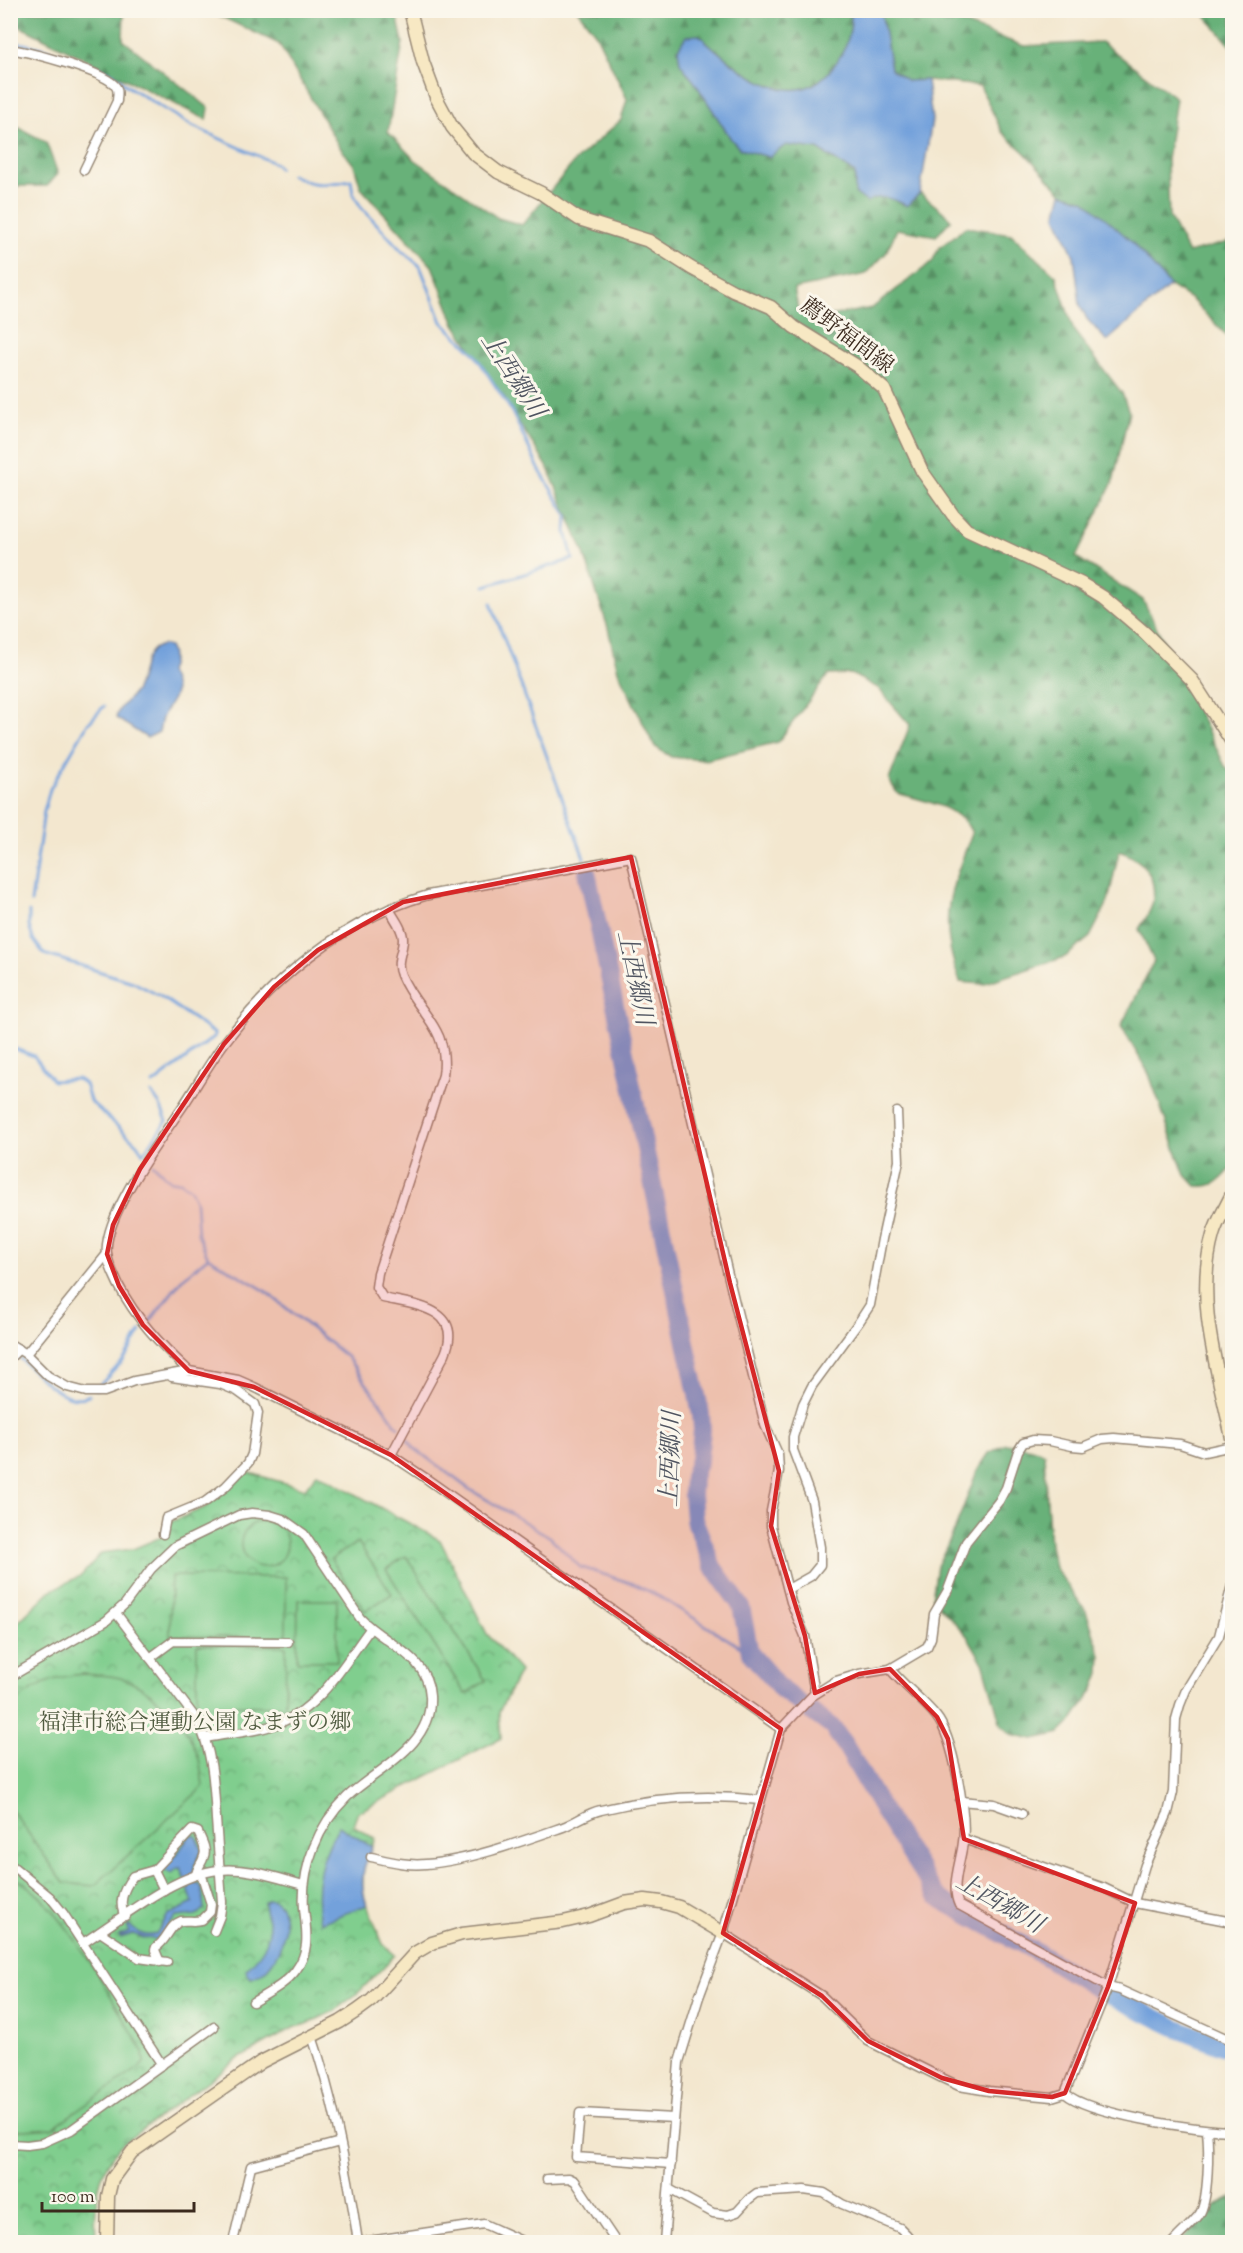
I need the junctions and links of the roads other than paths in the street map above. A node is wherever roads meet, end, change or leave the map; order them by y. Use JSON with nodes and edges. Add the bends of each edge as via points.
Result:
{"nodes":[{"id":1,"x":410,"y":10,"type":"edge"},
{"id":2,"x":10,"y":49,"type":"edge"},
{"id":3,"x":84,"y":170,"type":"dead end"},
{"id":4,"x":1233,"y":742,"type":"edge"},
{"id":5,"x":389,"y":909,"type":"junction"},
{"id":6,"x":897,"y":1112,"type":"dead end"},
{"id":7,"x":1233,"y":1194,"type":"edge"},
{"id":8,"x":107,"y":1254,"type":"junction"},
{"id":9,"x":18,"y":1349,"type":"edge"},
{"id":10,"x":10,"y":1358,"type":"edge"},
{"id":11,"x":189,"y":1371,"type":"junction"},
{"id":12,"x":166,"y":1375,"type":"junction"},
{"id":13,"x":1233,"y":1438,"type":"edge"},
{"id":14,"x":1233,"y":1446,"type":"edge"},
{"id":15,"x":391,"y":1455,"type":"junction"},
{"id":16,"x":163,"y":1534,"type":"dead end"},
{"id":17,"x":1233,"y":1585,"type":"edge"},
{"id":18,"x":788,"y":1589,"type":"junction"},
{"id":19,"x":116,"y":1613,"type":"junction"},
{"id":20,"x":370,"y":1629,"type":"junction"},
{"id":21,"x":288,"y":1642,"type":"dead end"},
{"id":22,"x":150,"y":1658,"type":"junction"},
{"id":23,"x":890,"y":1670,"type":"junction"},
{"id":24,"x":10,"y":1677,"type":"edge"},
{"id":25,"x":814,"y":1694,"type":"junction"},
{"id":26,"x":781,"y":1729,"type":"junction"},
{"id":27,"x":206,"y":1738,"type":"junction"},
{"id":28,"x":760,"y":1800,"type":"junction"},
{"id":29,"x":960,"y":1801,"type":"junction"},
{"id":30,"x":1022,"y":1814,"type":"dead end"},
{"id":31,"x":964,"y":1839,"type":"junction"},
{"id":32,"x":371,"y":1857,"type":"dead end"},
{"id":33,"x":10,"y":1864,"type":"edge"},
{"id":34,"x":154,"y":1870,"type":"junction"},
{"id":35,"x":219,"y":1870,"type":"junction"},
{"id":36,"x":199,"y":1874,"type":"junction"},
{"id":37,"x":304,"y":1885,"type":"junction"},
{"id":38,"x":164,"y":1890,"type":"junction"},
{"id":39,"x":1135,"y":1903,"type":"junction"},
{"id":40,"x":125,"y":1916,"type":"junction"},
{"id":41,"x":1233,"y":1922,"type":"edge"},
{"id":42,"x":214,"y":1931,"type":"dead end"},
{"id":43,"x":100,"y":1932,"type":"junction"},
{"id":44,"x":723,"y":1933,"type":"junction"},
{"id":45,"x":83,"y":1943,"type":"junction"},
{"id":46,"x":1108,"y":1987,"type":"junction"},
{"id":47,"x":253,"y":2002,"type":"dead end"},
{"id":48,"x":214,"y":2027,"type":"dead end"},
{"id":49,"x":312,"y":2036,"type":"junction"},
{"id":50,"x":1233,"y":2041,"type":"edge"},
{"id":51,"x":162,"y":2065,"type":"junction"},
{"id":52,"x":1065,"y":2093,"type":"junction"},
{"id":53,"x":674,"y":2118,"type":"junction"},
{"id":54,"x":1207,"y":2131,"type":"junction"},
{"id":55,"x":1233,"y":2131,"type":"edge"},
{"id":56,"x":340,"y":2142,"type":"junction"},
{"id":57,"x":10,"y":2144,"type":"edge"},
{"id":58,"x":671,"y":2164,"type":"junction"},
{"id":59,"x":547,"y":2179,"type":"dead end"},
{"id":60,"x":669,"y":2189,"type":"junction"},
{"id":61,"x":107,"y":2242,"type":"edge"},
{"id":62,"x":233,"y":2242,"type":"edge"},
{"id":63,"x":358,"y":2242,"type":"edge"},
{"id":64,"x":362,"y":2242,"type":"edge"},
{"id":65,"x":524,"y":2242,"type":"edge"},
{"id":66,"x":616,"y":2242,"type":"edge"},
{"id":67,"x":664,"y":2242,"type":"edge"},
{"id":68,"x":908,"y":2242,"type":"edge"},
{"id":69,"x":1173,"y":2242,"type":"edge"}],
"edges":[{"from":1,"to":4,"type":"main road","name":"薦野福間線","via":[[436,97],[462,140],[484,163],[542,193],[579,219],[649,242],[733,291],[771,307],[794,327],[857,366],[884,389],[922,471],[967,530],[1102,597],[1192,680]]},
{"from":2,"to":3,"type":"street","via":[[64,62],[116,85],[117,101]]},
{"from":5,"to":8,"type":"street","via":[[294,968],[228,1039],[140,1169],[113,1225]]},
{"from":5,"to":15,"type":"street","via":[[402,932],[398,958],[401,977],[442,1039],[445,1061],[376,1287],[383,1298],[438,1312],[450,1332],[449,1346]]},
{"from":5,"to":18,"type":"street","via":[[428,895],[631,857],[730,1283],[765,1425],[778,1454],[771,1526]]},
{"from":6,"to":18,"type":"street","via":[[899,1161],[870,1305],[812,1386],[793,1437],[793,1450],[812,1502],[820,1565],[811,1576]]},
{"from":7,"to":13,"type":"main road","via":[[1213,1233],[1207,1318]]},
{"from":8,"to":9,"type":"street"},
{"from":8,"to":11,"type":"street","via":[[113,1274],[134,1311],[158,1342]]},
{"from":9,"to":10,"type":"street"},
{"from":9,"to":12,"type":"street","via":[[48,1376],[86,1392],[97,1393]]},
{"from":11,"to":12,"type":"street"},
{"from":11,"to":15,"type":"street","via":[[254,1386]]},
{"from":12,"to":16,"type":"street","via":[[220,1384],[237,1391],[255,1404],[258,1413],[248,1463],[206,1502],[166,1518]]},
{"from":14,"to":23,"type":"street","via":[[1204,1452],[1180,1444],[1114,1438],[1083,1447],[1050,1441],[1023,1443],[999,1501],[966,1542],[948,1590],[934,1614],[927,1647]]},
{"from":15,"to":26,"type":"street"},
{"from":17,"to":39,"type":"street","via":[[1219,1636],[1180,1704],[1173,1792]]},
{"from":18,"to":25,"type":"street","via":[[805,1636]]},
{"from":19,"to":20,"type":"street","via":[[150,1569],[175,1546],[225,1520],[252,1513],[283,1519],[304,1534]]},
{"from":19,"to":22,"type":"street"},
{"from":19,"to":24,"type":"street"},
{"from":20,"to":27,"type":"street","via":[[322,1692],[295,1715],[268,1727]]},
{"from":20,"to":37,"type":"street","via":[[404,1651],[420,1667],[429,1686],[429,1716],[410,1747],[347,1797],[326,1822],[311,1854]]},
{"from":21,"to":22,"type":"street","via":[[173,1641]]},
{"from":22,"to":27,"type":"street"},
{"from":23,"to":25,"type":"street","via":[[836,1681]]},
{"from":23,"to":29,"type":"street","via":[[937,1717],[951,1748]]},
{"from":25,"to":26,"type":"street"},
{"from":26,"to":28,"type":"street"},
{"from":27,"to":35,"type":"street","via":[[211,1756]]},
{"from":28,"to":32,"type":"street","via":[[721,1796],[663,1799],[600,1810],[565,1826],[440,1862],[410,1864]]},
{"from":28,"to":44,"type":"street"},
{"from":29,"to":30,"type":"street","via":[[994,1804]]},
{"from":29,"to":31,"type":"street"},
{"from":31,"to":39,"type":"street","via":[[1104,1888]]},
{"from":31,"to":46,"type":"street","via":[[954,1895],[959,1905]]},
{"from":33,"to":45,"type":"street","via":[[50,1897]]},
{"from":34,"to":36,"type":"street","via":[[192,1830],[198,1832],[205,1850],[197,1869]]},
{"from":34,"to":38,"type":"street"},
{"from":34,"to":40,"type":"street","via":[[130,1879],[120,1904]]},
{"from":35,"to":36,"type":"street"},
{"from":35,"to":37,"type":"street","via":[[252,1871]]},
{"from":35,"to":42,"type":"street","via":[[222,1902]]},
{"from":36,"to":38,"type":"street"},
{"from":36,"to":43,"type":"street","via":[[211,1904],[210,1912],[202,1920],[175,1924],[155,1950],[164,1962],[130,1954]]},
{"from":37,"to":47,"type":"street","via":[[308,1932],[303,1958],[291,1976]]},
{"from":38,"to":40,"type":"street"},
{"from":39,"to":41,"type":"street"},
{"from":39,"to":46,"type":"street"},
{"from":40,"to":43,"type":"street"},
{"from":43,"to":45,"type":"street"},
{"from":44,"to":49,"type":"main road","via":[[679,1907],[645,1900],[563,1922],[447,1937],[415,1953],[372,2000]]},
{"from":44,"to":52,"type":"street","via":[[822,1996],[868,2041],[959,2086],[1052,2097]]},
{"from":44,"to":53,"type":"street","via":[[679,2062]]},
{"from":45,"to":51,"type":"street"},
{"from":46,"to":50,"type":"street"},
{"from":46,"to":52,"type":"street"},
{"from":48,"to":51,"type":"street"},
{"from":49,"to":56,"type":"street"},
{"from":49,"to":61,"type":"main road","via":[[236,2078],[132,2152],[112,2178]]},
{"from":51,"to":57,"type":"street","via":[[71,2130],[42,2143]]},
{"from":52,"to":54,"type":"street","via":[[1072,2099],[1112,2111]]},
{"from":53,"to":58,"type":"street"},
{"from":53,"to":58,"type":"street","via":[[580,2113],[576,2157]]},
{"from":54,"to":55,"type":"street"},
{"from":54,"to":69,"type":"street","via":[[1204,2203]]},
{"from":56,"to":62,"type":"street","via":[[251,2166]]},
{"from":56,"to":63,"type":"street"},
{"from":58,"to":60,"type":"street"},
{"from":59,"to":66,"type":"street","via":[[575,2181]]},
{"from":60,"to":67,"type":"street"},
{"from":60,"to":68,"type":"street","via":[[712,2213],[728,2215],[737,2212],[757,2193],[824,2193],[900,2228]]},
{"from":64,"to":65,"type":"street","via":[[484,2224]]}]}
